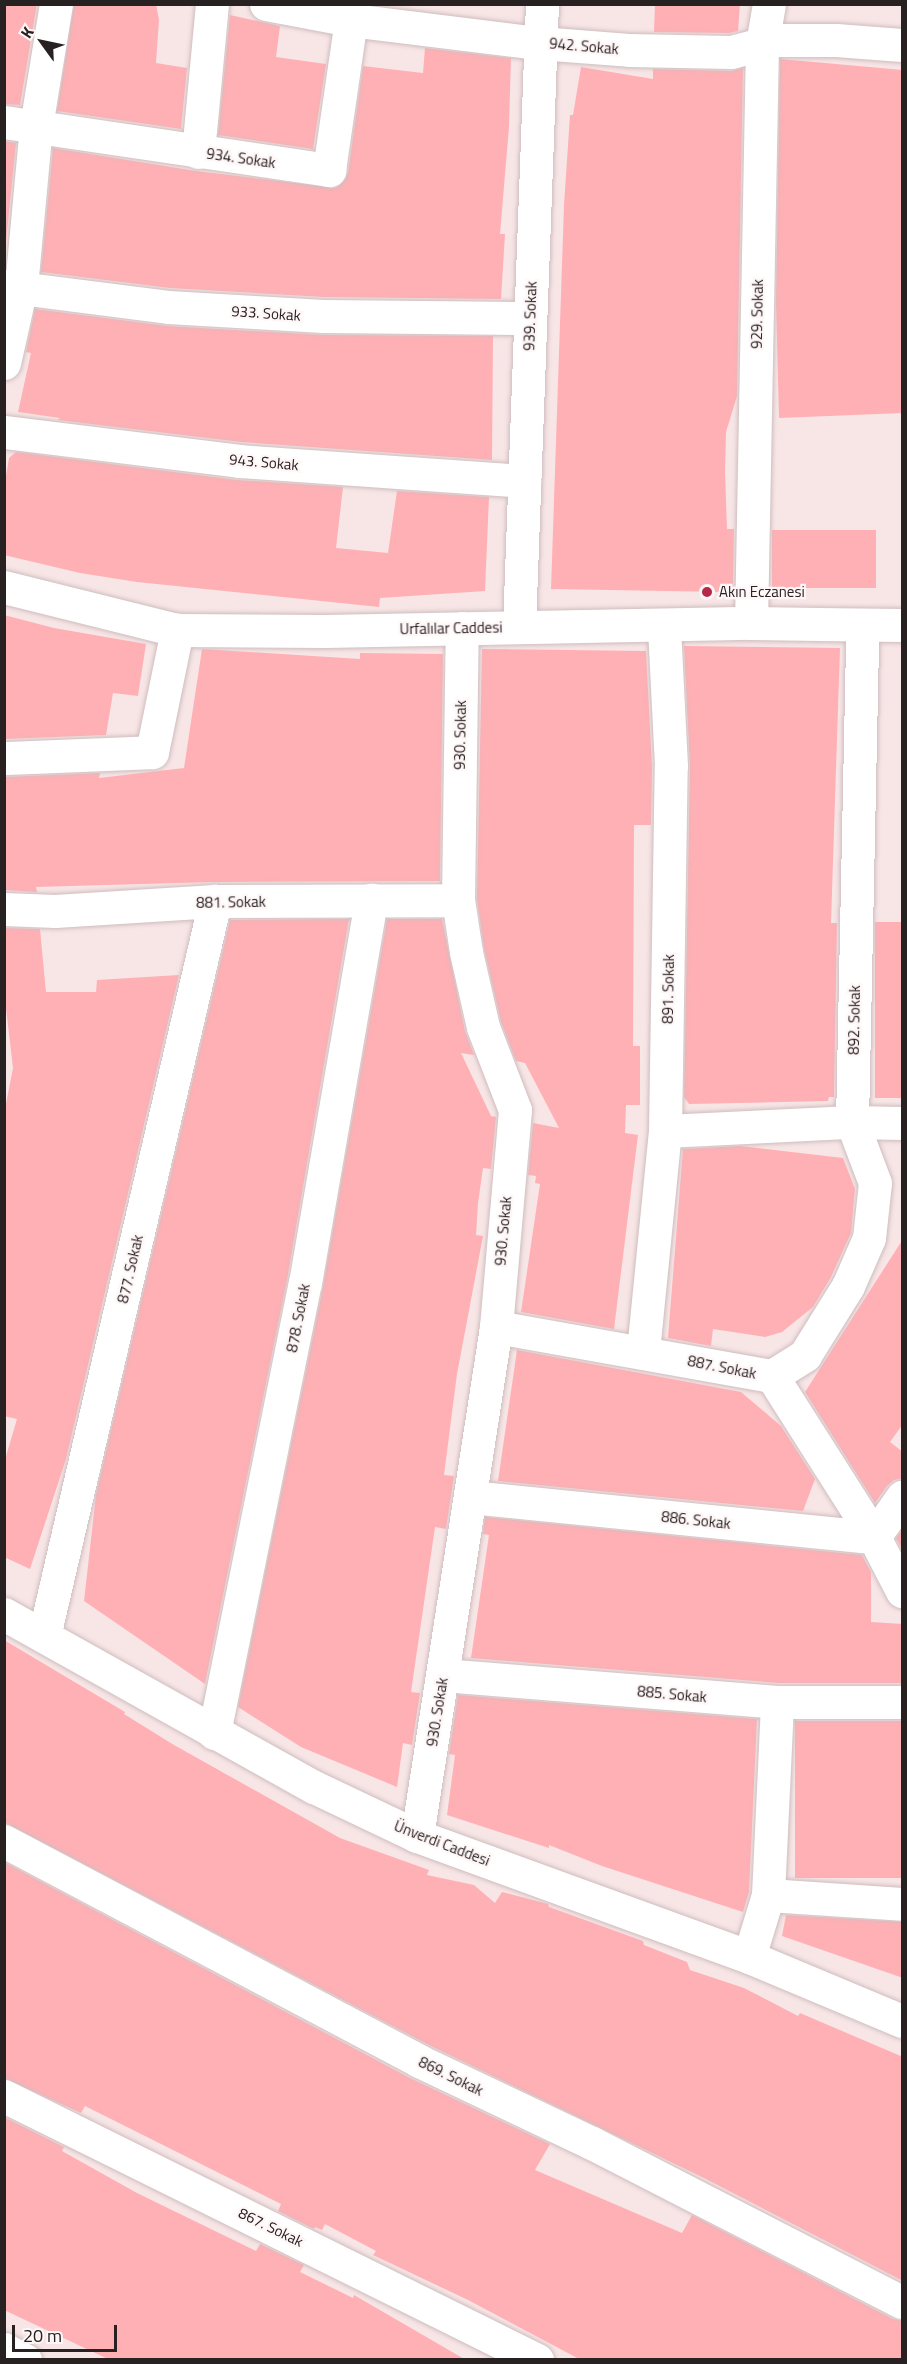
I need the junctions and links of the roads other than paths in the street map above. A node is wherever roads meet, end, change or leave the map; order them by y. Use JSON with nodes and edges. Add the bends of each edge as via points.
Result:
{"nodes":[{"id":1,"x":56,"y":4,"type":"edge"},
{"id":2,"x":212,"y":4,"type":"edge"},
{"id":3,"x":542,"y":4,"type":"edge"},
{"id":4,"x":769,"y":4,"type":"edge"},
{"id":5,"x":280,"y":6,"type":"edge"},
{"id":6,"x":351,"y":20,"type":"junction"},
{"id":7,"x":538,"y":43,"type":"junction"},
{"id":8,"x":762,"y":44,"type":"junction"},
{"id":9,"x":903,"y":45,"type":"edge"},
{"id":10,"x":20,"y":124,"type":"edge"},
{"id":11,"x":198,"y":153,"type":"junction"},
{"id":12,"x":13,"y":286,"type":"edge"},
{"id":13,"x":530,"y":318,"type":"junction"},
{"id":14,"x":4,"y":363,"type":"edge"},
{"id":15,"x":4,"y":432,"type":"edge"},
{"id":16,"x":524,"y":481,"type":"junction"},
{"id":17,"x":4,"y":587,"type":"edge"},
{"id":18,"x":751,"y":623,"type":"junction"},
{"id":19,"x":862,"y":625,"type":"junction"},
{"id":20,"x":903,"y":625,"type":"edge"},
{"id":21,"x":664,"y":626,"type":"junction"},
{"id":22,"x":519,"y":627,"type":"junction"},
{"id":23,"x":462,"y":628,"type":"junction"},
{"id":24,"x":177,"y":630,"type":"junction"},
{"id":25,"x":4,"y":758,"type":"edge"},
{"id":26,"x":371,"y":900,"type":"junction"},
{"id":27,"x":458,"y":900,"type":"junction"},
{"id":28,"x":215,"y":902,"type":"junction"},
{"id":29,"x":4,"y":909,"type":"edge"},
{"id":30,"x":852,"y":1122,"type":"junction"},
{"id":31,"x":903,"y":1123,"type":"edge"},
{"id":32,"x":665,"y":1131,"type":"junction"},
{"id":33,"x":496,"y":1327,"type":"junction"},
{"id":34,"x":643,"y":1351,"type":"junction"},
{"id":35,"x":772,"y":1376,"type":"junction"},
{"id":36,"x":470,"y":1497,"type":"junction"},
{"id":37,"x":903,"y":1497,"type":"edge"},
{"id":38,"x":873,"y":1537,"type":"junction"},
{"id":39,"x":903,"y":1591,"type":"edge"},
{"id":40,"x":4,"y":1614,"type":"edge"},
{"id":41,"x":44,"y":1636,"type":"junction"},
{"id":42,"x":442,"y":1675,"type":"junction"},
{"id":43,"x":777,"y":1702,"type":"junction"},
{"id":44,"x":903,"y":1702,"type":"edge"},
{"id":45,"x":214,"y":1732,"type":"junction"},
{"id":46,"x":417,"y":1836,"type":"junction"},
{"id":47,"x":4,"y":1842,"type":"edge"},
{"id":48,"x":768,"y":1895,"type":"junction"},
{"id":49,"x":903,"y":1904,"type":"edge"},
{"id":50,"x":749,"y":1957,"type":"junction"},
{"id":51,"x":903,"y":2021,"type":"edge"},
{"id":52,"x":4,"y":2096,"type":"edge"},
{"id":53,"x":903,"y":2302,"type":"edge"},
{"id":54,"x":4,"y":2349,"type":"edge"},
{"id":55,"x":25,"y":2360,"type":"edge"},
{"id":56,"x":537,"y":2360,"type":"edge"}],
"edges":[{"from":1,"to":10,"type":"street"},
{"from":2,"to":11,"type":"street"},
{"from":3,"to":7,"type":"street","name":"939. Sokak"},
{"from":4,"to":8,"type":"street","name":"929. Sokak"},
{"from":5,"to":6,"type":"street","name":"942. Sokak"},
{"from":6,"to":7,"type":"street","name":"942. Sokak"},
{"from":6,"to":11,"type":"street","name":"934. Sokak","via":[[329,170]]},
{"from":7,"to":8,"type":"street","name":"942. Sokak","via":[[731,52]]},
{"from":7,"to":13,"type":"street","name":"939. Sokak"},
{"from":8,"to":9,"type":"street","name":"942. Sokak","via":[[777,40],[836,40]]},
{"from":8,"to":18,"type":"street","name":"929. Sokak"},
{"from":10,"to":11,"type":"street","name":"934. Sokak"},
{"from":10,"to":12,"type":"street"},
{"from":12,"to":13,"type":"street","name":"933. Sokak","via":[[168,307],[323,316]]},
{"from":12,"to":14,"type":"street"},
{"from":13,"to":16,"type":"street","name":"939. Sokak"},
{"from":15,"to":16,"type":"street","name":"943. Sokak","via":[[239,461]]},
{"from":16,"to":22,"type":"street","name":"939. Sokak"},
{"from":17,"to":24,"type":"street","name":"Urfalılar Caddesi"},
{"from":18,"to":19,"type":"street","name":"Urfalılar Caddesi"},
{"from":18,"to":21,"type":"street","name":"Urfalılar Caddesi"},
{"from":19,"to":20,"type":"street","name":"Urfalılar Caddesi"},
{"from":19,"to":30,"type":"street","name":"892. Sokak"},
{"from":21,"to":22,"type":"street","name":"Urfalılar Caddesi"},
{"from":21,"to":32,"type":"street","name":"891. Sokak","via":[[671,766]]},
{"from":22,"to":23,"type":"street","name":"Urfalılar Caddesi"},
{"from":23,"to":24,"type":"street","name":"Urfalılar Caddesi"},
{"from":23,"to":27,"type":"street","name":"930. Sokak"},
{"from":24,"to":25,"type":"street","via":[[152,752]]},
{"from":26,"to":27,"type":"street","name":"881. Sokak"},
{"from":26,"to":28,"type":"street","name":"881. Sokak"},
{"from":26,"to":45,"type":"street","name":"878. Sokak","via":[[305,1283]]},
{"from":27,"to":33,"type":"street","name":"930. Sokak","via":[[483,1027],[515,1110]]},
{"from":28,"to":29,"type":"street","name":"881. Sokak","via":[[55,911]]},
{"from":28,"to":41,"type":"street","name":"877. Sokak"},
{"from":30,"to":31,"type":"street"},
{"from":30,"to":32,"type":"street"},
{"from":30,"to":35,"type":"street","name":"892. Sokak","via":[[875,1183],[868,1238],[848,1286],[805,1355]]},
{"from":32,"to":34,"type":"street","name":"891. Sokak"},
{"from":33,"to":34,"type":"street","name":"887. Sokak"},
{"from":33,"to":36,"type":"street","name":"930. Sokak"},
{"from":34,"to":35,"type":"street","name":"887. Sokak"},
{"from":35,"to":38,"type":"street","name":"887. Sokak"},
{"from":36,"to":38,"type":"street","name":"886. Sokak"},
{"from":36,"to":42,"type":"street","name":"930. Sokak"},
{"from":37,"to":38,"type":"street"},
{"from":38,"to":39,"type":"street","name":"887. Sokak"},
{"from":40,"to":41,"type":"street","name":"Ünverdi Caddesi"},
{"from":41,"to":45,"type":"street","name":"Ünverdi Caddesi"},
{"from":42,"to":43,"type":"street","name":"885. Sokak"},
{"from":42,"to":46,"type":"street","name":"930. Sokak"},
{"from":43,"to":44,"type":"street","name":"885. Sokak"},
{"from":43,"to":48,"type":"street"},
{"from":45,"to":46,"type":"street","name":"Ünverdi Caddesi","via":[[314,1787]]},
{"from":46,"to":50,"type":"street","name":"Ünverdi Caddesi"},
{"from":47,"to":53,"type":"street","name":"869. Sokak","via":[[419,2061]]},
{"from":48,"to":49,"type":"street"},
{"from":48,"to":50,"type":"street"},
{"from":50,"to":51,"type":"street","name":"Ünverdi Caddesi"},
{"from":52,"to":56,"type":"street","name":"867. Sokak"},
{"from":54,"to":55,"type":"street"}]}
